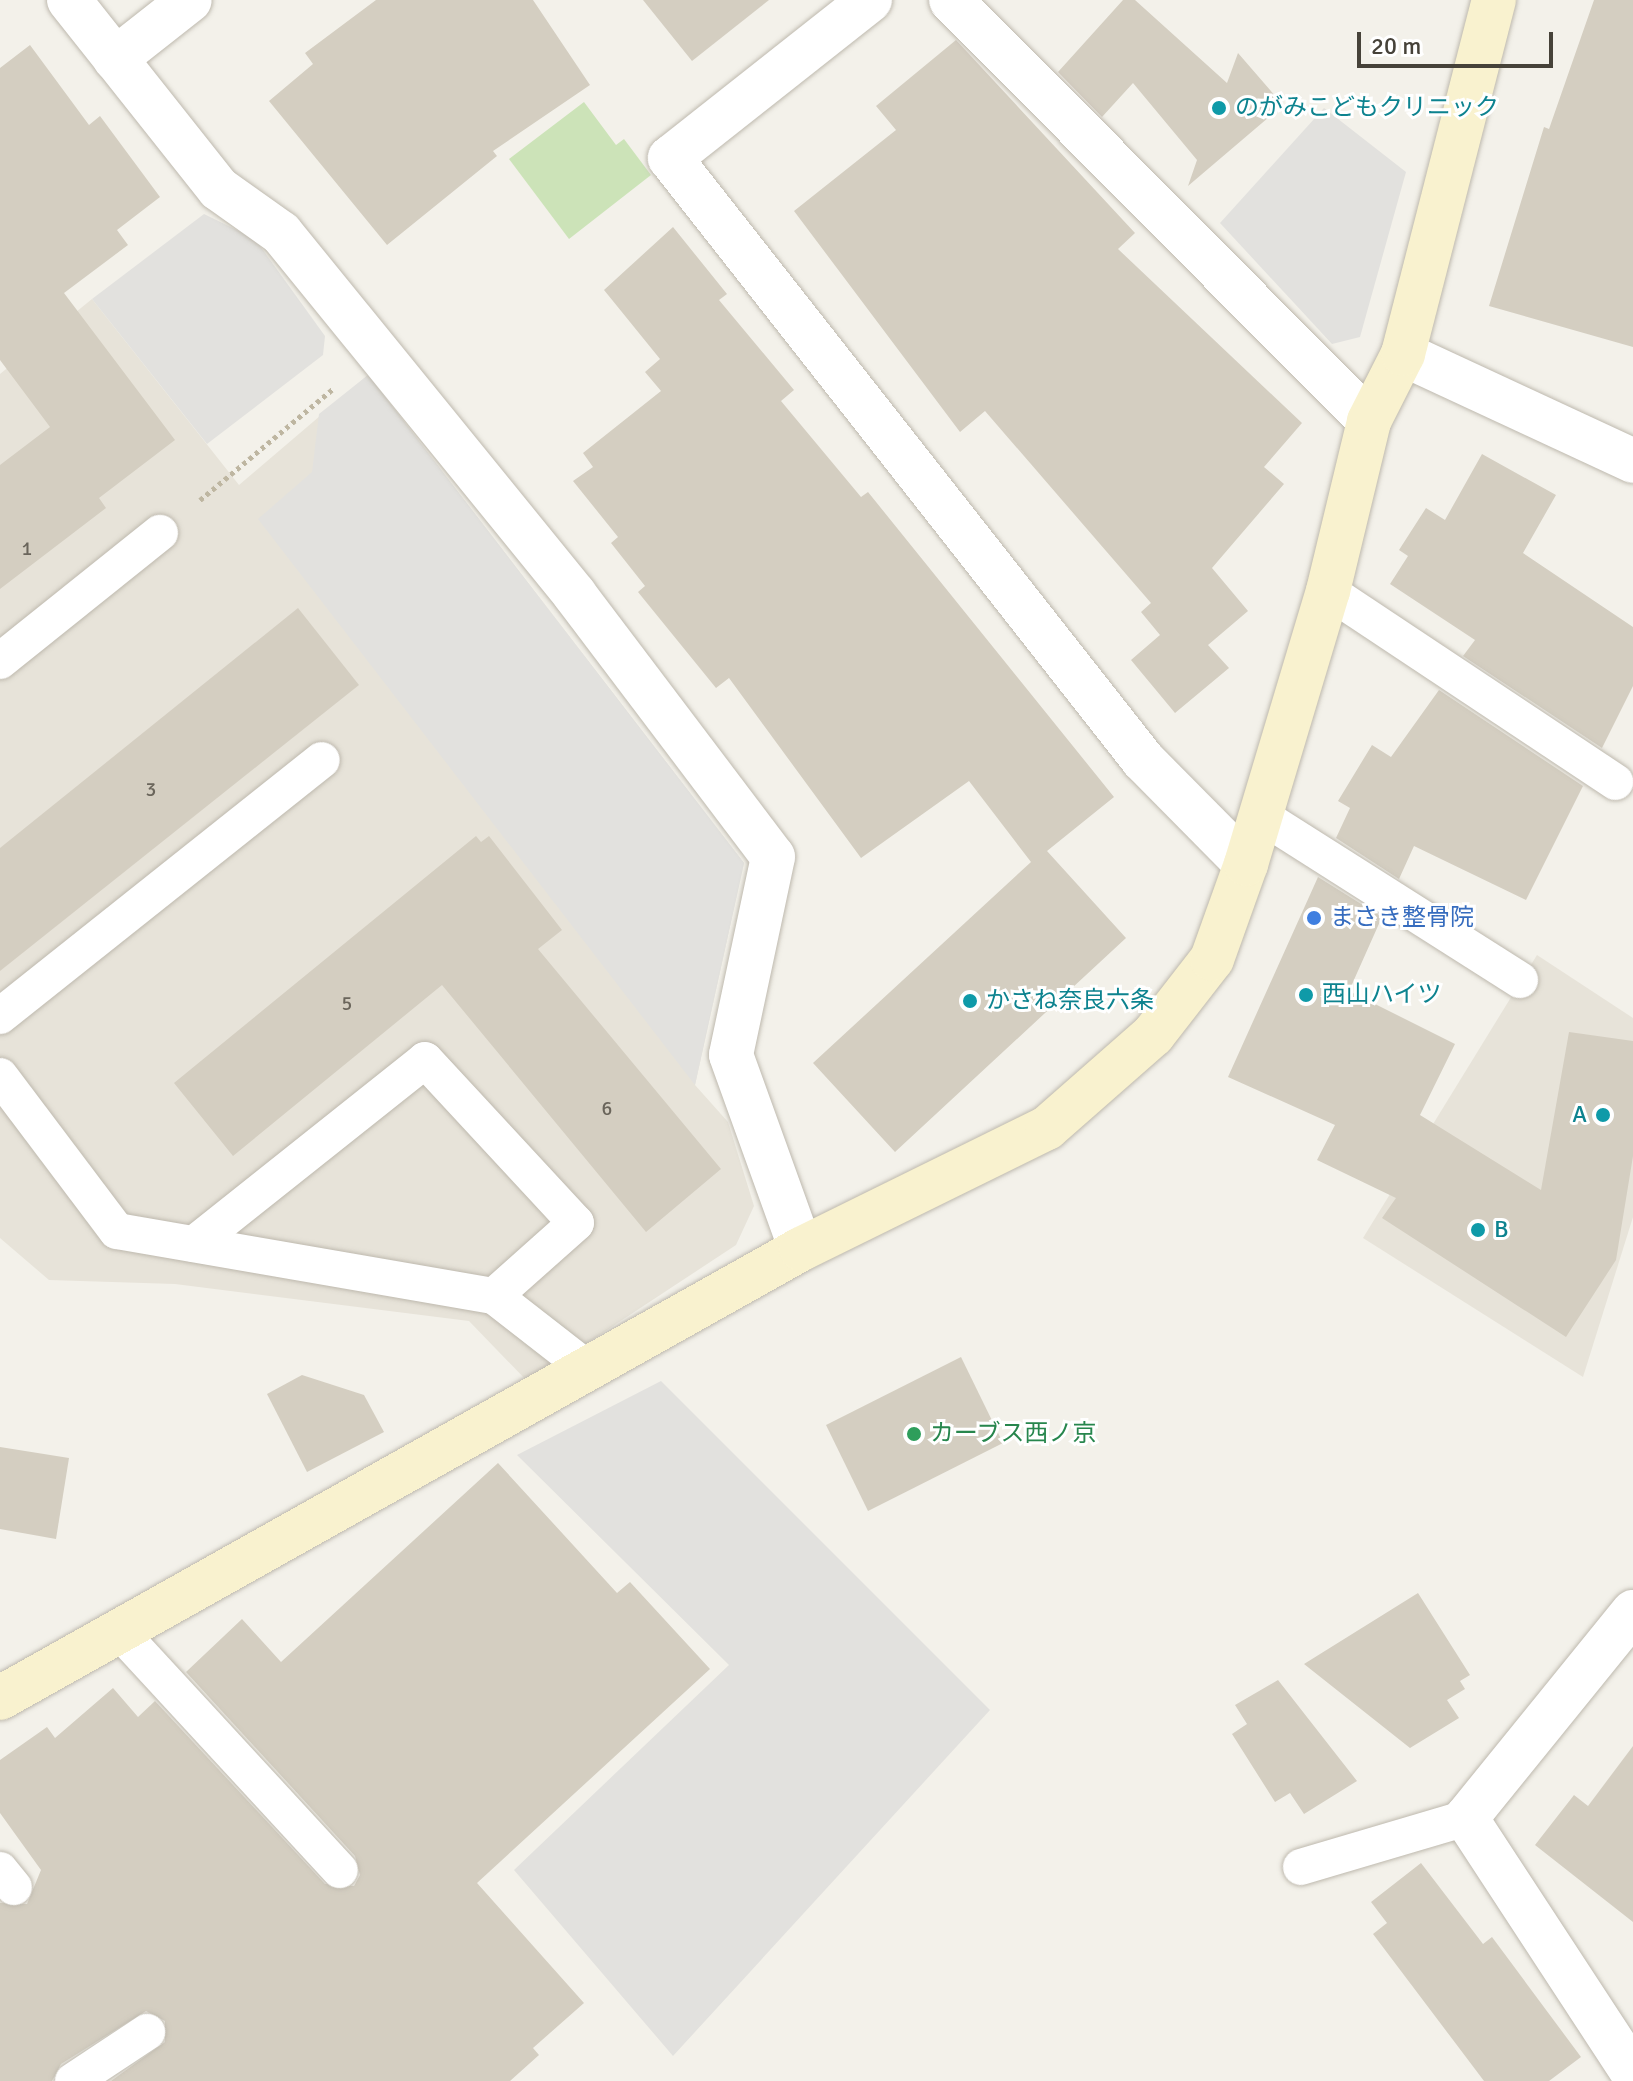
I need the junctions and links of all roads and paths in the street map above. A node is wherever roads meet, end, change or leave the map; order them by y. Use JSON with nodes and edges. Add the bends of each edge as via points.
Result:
{"nodes":[{"id":1,"x":69,"y":0,"type":"edge"},
{"id":2,"x":190,"y":0,"type":"edge"},
{"id":3,"x":870,"y":0,"type":"edge"},
{"id":4,"x":951,"y":0,"type":"edge"},
{"id":5,"x":1494,"y":0,"type":"edge"},
{"id":6,"x":115,"y":59,"type":"junction"},
{"id":7,"x":378,"y":352,"type":"junction"},
{"id":8,"x":1403,"y":354,"type":"junction"},
{"id":9,"x":1369,"y":421,"type":"junction"},
{"id":10,"x":1633,"y":461,"type":"edge"},
{"id":11,"x":160,"y":533,"type":"joint"},
{"id":12,"x":1328,"y":591,"type":"junction"},
{"id":13,"x":0,"y":661,"type":"edge"},
{"id":14,"x":322,"y":760,"type":"dead end"},
{"id":15,"x":1615,"y":782,"type":"dead end"},
{"id":16,"x":1260,"y":815,"type":"junction"},
{"id":17,"x":1246,"y":864,"type":"junction"},
{"id":18,"x":1520,"y":980,"type":"dead end"},
{"id":19,"x":0,"y":1016,"type":"edge"},
{"id":20,"x":0,"y":1076,"type":"edge"},
{"id":21,"x":194,"y":1244,"type":"junction"},
{"id":22,"x":801,"y":1249,"type":"junction"},
{"id":23,"x":494,"y":1296,"type":"junction"},
{"id":24,"x":589,"y":1370,"type":"junction"},
{"id":25,"x":1633,"y":1612,"type":"edge"},
{"id":26,"x":120,"y":1632,"type":"junction"},
{"id":27,"x":0,"y":1698,"type":"edge"},
{"id":28,"x":1466,"y":1818,"type":"junction"},
{"id":29,"x":1301,"y":1867,"type":"dead end"},
{"id":30,"x":340,"y":1870,"type":"dead end"},
{"id":31,"x":147,"y":2032,"type":"dead end"},
{"id":32,"x":1623,"y":2073,"type":"edge"},
{"id":33,"x":73,"y":2081,"type":"edge"}],
"edges":[{"from":1,"to":6,"type":"street"},
{"from":2,"to":6,"type":"street"},
{"from":3,"to":17,"type":"street","via":[[670,158],[1143,760]]},
{"from":4,"to":9,"type":"street"},
{"from":5,"to":8,"type":"street"},
{"from":6,"to":7,"type":"street","via":[[219,189],[281,233]]},
{"from":7,"to":11,"type":"path"},
{"from":7,"to":22,"type":"street","via":[[575,595],[773,857],[731,1055]]},
{"from":8,"to":9,"type":"street"},
{"from":8,"to":10,"type":"street"},
{"from":9,"to":12,"type":"street"},
{"from":11,"to":13,"type":"lane"},
{"from":12,"to":15,"type":"lane"},
{"from":12,"to":16,"type":"street"},
{"from":14,"to":19,"type":"lane"},
{"from":16,"to":17,"type":"street"},
{"from":16,"to":18,"type":"lane"},
{"from":17,"to":22,"type":"street","via":[[1212,959],[1153,1035],[1047,1128]]},
{"from":20,"to":21,"type":"lane","via":[[117,1231]]},
{"from":21,"to":23,"type":"lane"},
{"from":21,"to":23,"type":"lane","via":[[425,1060],[576,1223]]},
{"from":22,"to":24,"type":"street"},
{"from":23,"to":24,"type":"lane"},
{"from":24,"to":26,"type":"street"},
{"from":25,"to":28,"type":"street"},
{"from":26,"to":27,"type":"street"},
{"from":26,"to":30,"type":"lane"},
{"from":28,"to":29,"type":"lane"},
{"from":28,"to":32,"type":"street"},
{"from":31,"to":33,"type":"lane"}]}
